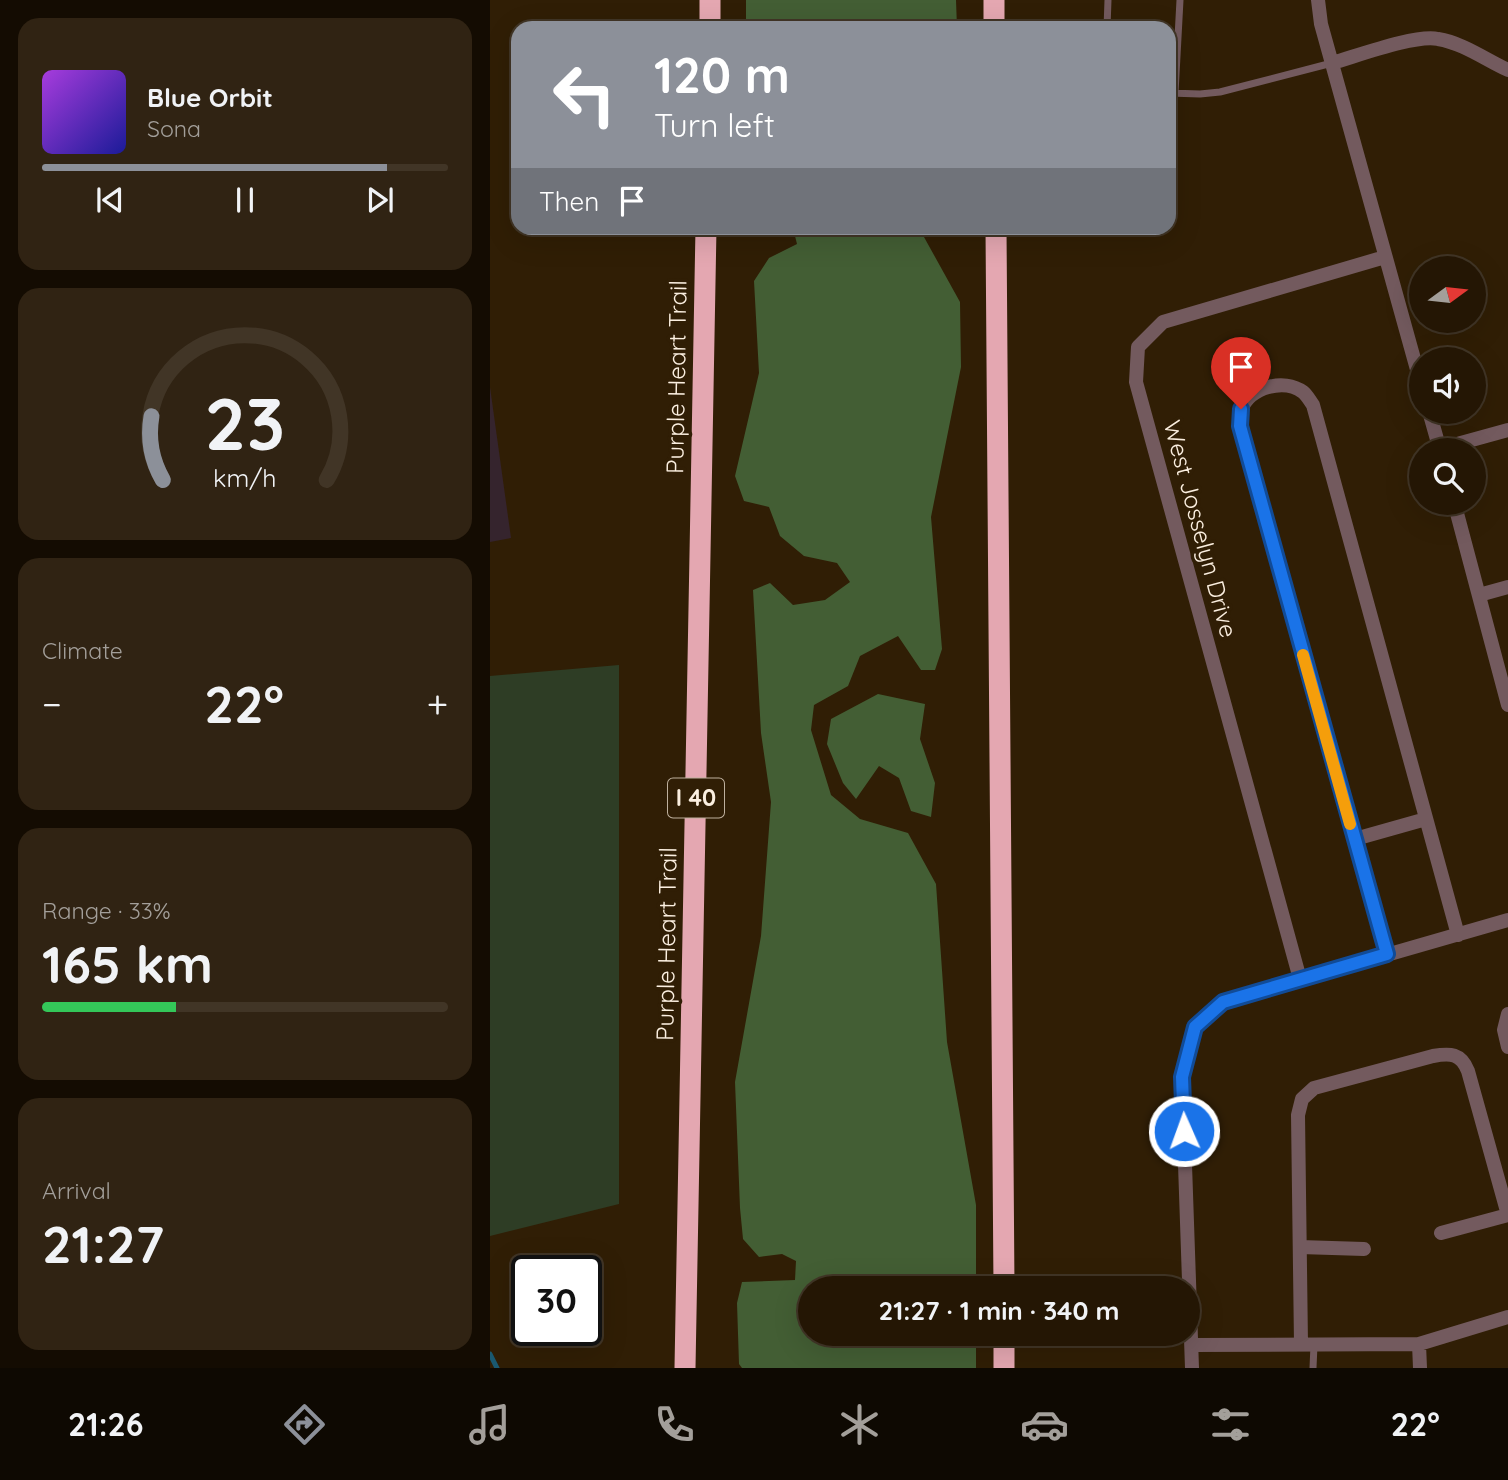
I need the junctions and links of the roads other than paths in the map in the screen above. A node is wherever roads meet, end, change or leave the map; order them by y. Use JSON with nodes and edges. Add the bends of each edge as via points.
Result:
{"nodes":[{"id":1,"x":710,"y":0,"type":"edge"},
{"id":2,"x":994,"y":0,"type":"edge"},
{"id":3,"x":1108,"y":0,"type":"edge"},
{"id":4,"x":1180,"y":0,"type":"edge"},
{"id":5,"x":1318,"y":0,"type":"edge"},
{"id":6,"x":710,"y":21,"type":"edge"},
{"id":7,"x":994,"y":21,"type":"edge"},
{"id":8,"x":1107,"y":21,"type":"edge"},
{"id":9,"x":1176,"y":46,"type":"edge"},
{"id":10,"x":1332,"y":63,"type":"junction"},
{"id":11,"x":1508,"y":70,"type":"edge"},
{"id":12,"x":1176,"y":93,"type":"edge"},
{"id":13,"x":706,"y":235,"type":"edge"},
{"id":14,"x":996,"y":235,"type":"edge"},
{"id":15,"x":1385,"y":257,"type":"junction"},
{"id":16,"x":1411,"y":347,"type":"edge"},
{"id":17,"x":1508,"y":430,"type":"edge"},
{"id":18,"x":1479,"y":438,"type":"edge"},
{"id":19,"x":1457,"y":515,"type":"edge"},
{"id":20,"x":1508,"y":587,"type":"edge"},
{"id":21,"x":1479,"y":595,"type":"junction"},
{"id":22,"x":1503,"y":668,"type":"edge"},
{"id":23,"x":1508,"y":705,"type":"edge"},
{"id":24,"x":1426,"y":819,"type":"junction"},
{"id":25,"x":1354,"y":839,"type":"junction"},
{"id":26,"x":1508,"y":920,"type":"edge"},
{"id":27,"x":1458,"y":935,"type":"junction"},
{"id":28,"x":1387,"y":954,"type":"junction"},
{"id":29,"x":1300,"y":979,"type":"junction"},
{"id":30,"x":1508,"y":1014,"type":"edge"},
{"id":31,"x":1508,"y":1047,"type":"edge"},
{"id":32,"x":1508,"y":1215,"type":"edge"},
{"id":33,"x":1441,"y":1233,"type":"dead end"},
{"id":34,"x":1300,"y":1247,"type":"junction"},
{"id":35,"x":1364,"y":1249,"type":"dead end"},
{"id":36,"x":1004,"y":1276,"type":"edge"},
{"id":37,"x":1189,"y":1276,"type":"edge"},
{"id":38,"x":1508,"y":1317,"type":"edge"},
{"id":39,"x":1308,"y":1344,"type":"junction"},
{"id":40,"x":1419,"y":1344,"type":"junction"},
{"id":41,"x":1200,"y":1345,"type":"edge"},
{"id":42,"x":1004,"y":1346,"type":"edge"},
{"id":43,"x":1192,"y":1346,"type":"edge"},
{"id":44,"x":685,"y":1368,"type":"edge"},
{"id":45,"x":1004,"y":1368,"type":"edge"},
{"id":46,"x":1192,"y":1368,"type":"edge"},
{"id":47,"x":1313,"y":1368,"type":"edge"},
{"id":48,"x":1420,"y":1368,"type":"edge"}],
"edges":[{"from":1,"to":6,"type":"highway"},
{"from":2,"to":7,"type":"highway"},
{"from":3,"to":8,"type":"lane"},
{"from":4,"to":9,"type":"lane"},
{"from":5,"to":10,"type":"street"},
{"from":10,"to":11,"type":"street","via":[[1436,38]]},
{"from":10,"to":12,"type":"lane","via":[[1220,92]]},
{"from":10,"to":15,"type":"street"},
{"from":13,"to":44,"type":"highway","name":"Purple Heart Trail","number":"I 40"},
{"from":14,"to":36,"type":"highway"},
{"from":15,"to":16,"type":"street"},
{"from":15,"to":29,"type":"street","name":"West Josselyn Drive","via":[[1163,322],[1138,347],[1136,382]]},
{"from":17,"to":18,"type":"street"},
{"from":19,"to":21,"type":"street"},
{"from":20,"to":21,"type":"street"},
{"from":21,"to":22,"type":"street"},
{"from":22,"to":23,"type":"street"},
{"from":24,"to":25,"type":"street"},
{"from":24,"to":25,"type":"street","via":[[1313,405],[1294,387],[1272,385],[1254,394],[1241,409],[1240,426]]},
{"from":24,"to":27,"type":"street"},
{"from":25,"to":28,"type":"street"},
{"from":26,"to":27,"type":"street"},
{"from":27,"to":28,"type":"street"},
{"from":28,"to":29,"type":"street"},
{"from":29,"to":37,"type":"street","via":[[1223,1002],[1195,1027],[1182,1077]]},
{"from":30,"to":31,"type":"street","via":[[1504,1030]]},
{"from":32,"to":33,"type":"street"},
{"from":32,"to":34,"type":"street","via":[[1468,1070],[1457,1055],[1448,1053],[1314,1088],[1302,1099],[1298,1115]]},
{"from":34,"to":35,"type":"street"},
{"from":34,"to":39,"type":"street"},
{"from":38,"to":40,"type":"street"},
{"from":39,"to":40,"type":"street"},
{"from":39,"to":41,"type":"street"},
{"from":39,"to":47,"type":"lane"},
{"from":40,"to":48,"type":"street"},
{"from":42,"to":45,"type":"highway"},
{"from":43,"to":46,"type":"street"}]}
